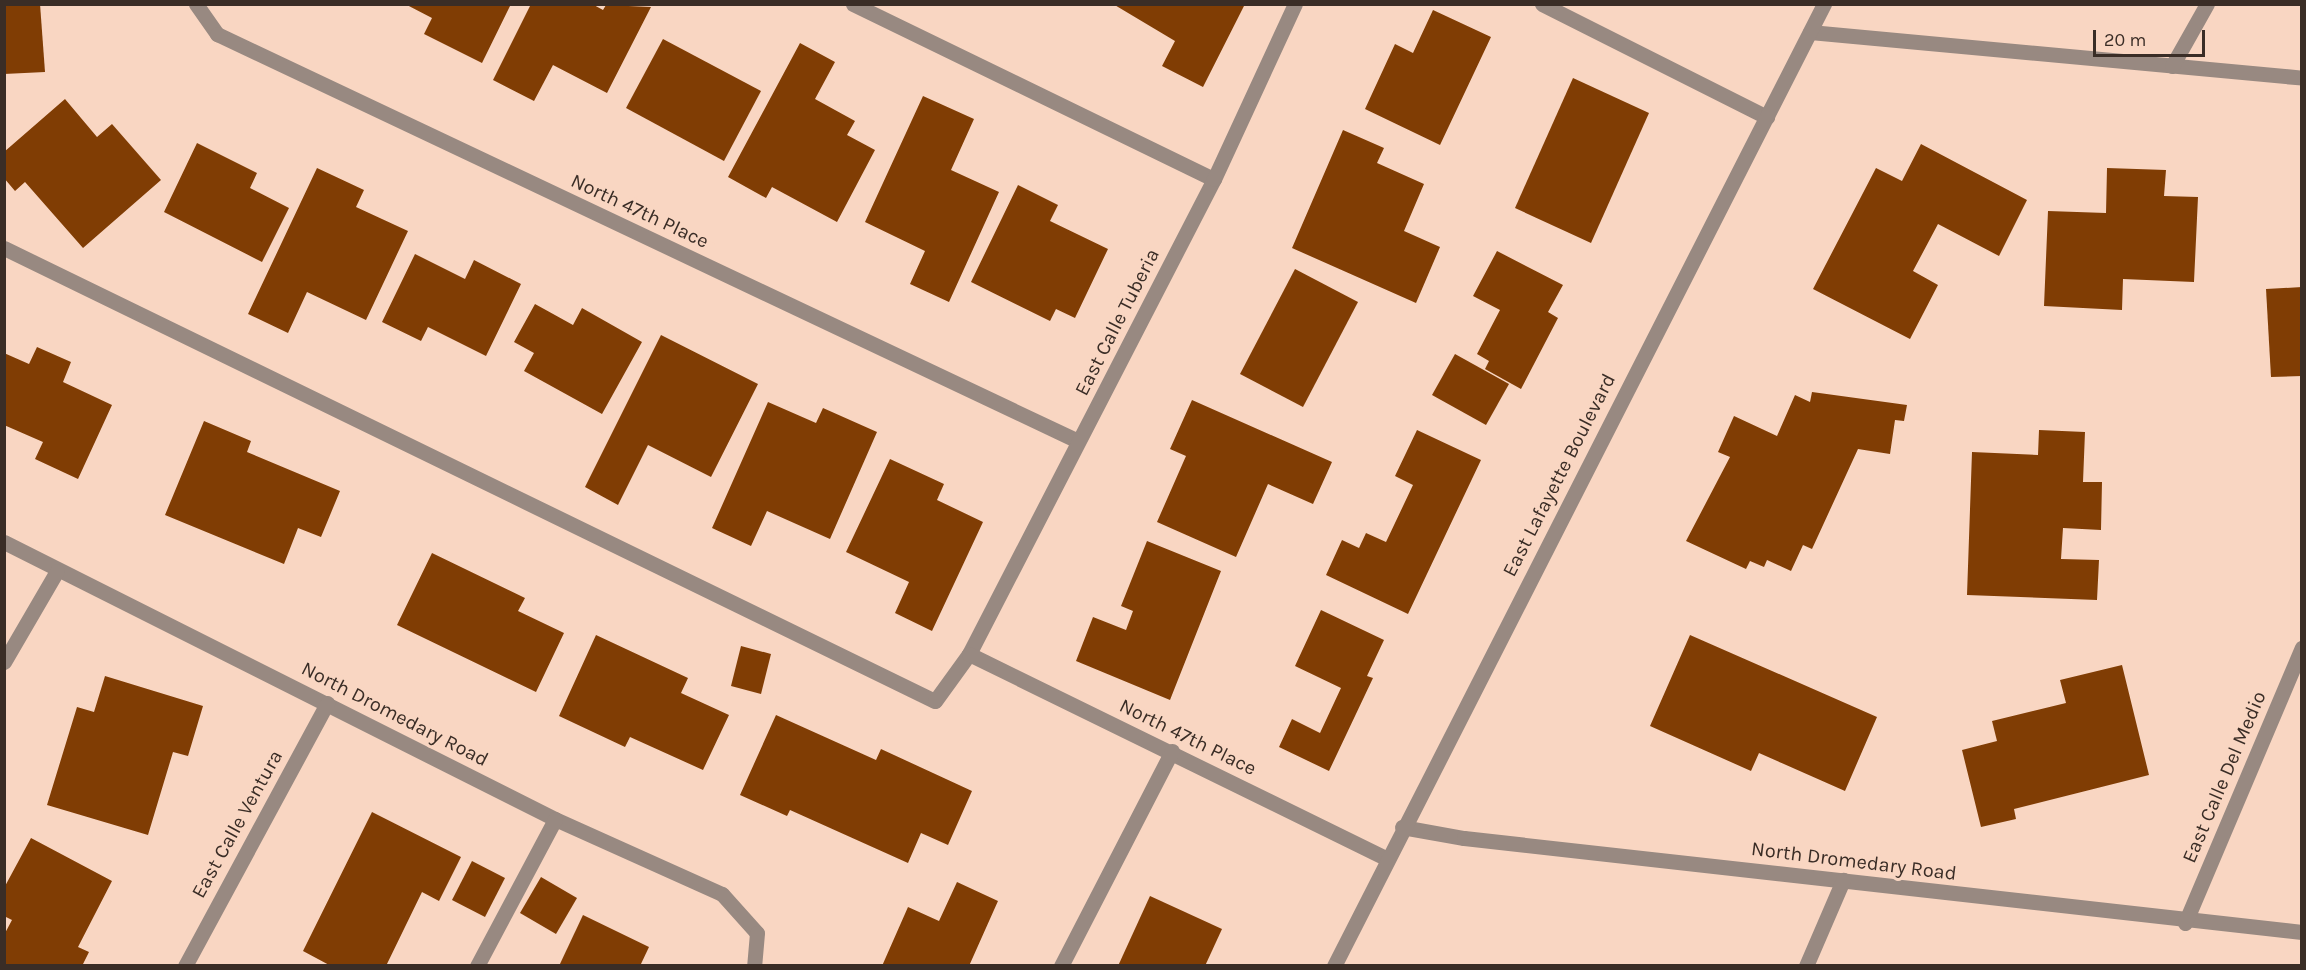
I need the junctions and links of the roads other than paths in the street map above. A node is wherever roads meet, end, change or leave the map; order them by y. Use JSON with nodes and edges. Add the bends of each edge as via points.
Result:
{"nodes":[{"id":1,"x":196,"y":4,"type":"edge"},
{"id":2,"x":853,"y":4,"type":"edge"},
{"id":3,"x":1295,"y":4,"type":"edge"},
{"id":4,"x":1542,"y":4,"type":"edge"},
{"id":5,"x":1824,"y":4,"type":"edge"},
{"id":6,"x":2206,"y":4,"type":"edge"},
{"id":7,"x":1810,"y":32,"type":"junction"},
{"id":8,"x":2172,"y":66,"type":"junction"},
{"id":9,"x":2301,"y":78,"type":"edge"},
{"id":10,"x":1767,"y":117,"type":"junction"},
{"id":11,"x":1214,"y":179,"type":"junction"},
{"id":12,"x":4,"y":248,"type":"edge"},
{"id":13,"x":1078,"y":441,"type":"junction"},
{"id":14,"x":4,"y":542,"type":"edge"},
{"id":15,"x":57,"y":571,"type":"junction"},
{"id":16,"x":2301,"y":648,"type":"edge"},
{"id":17,"x":969,"y":654,"type":"junction"},
{"id":18,"x":4,"y":662,"type":"edge"},
{"id":19,"x":327,"y":703,"type":"junction"},
{"id":20,"x":1172,"y":752,"type":"junction"},
{"id":21,"x":555,"y":819,"type":"junction"},
{"id":22,"x":1402,"y":827,"type":"junction"},
{"id":23,"x":1388,"y":859,"type":"junction"},
{"id":24,"x":1843,"y":880,"type":"junction"},
{"id":25,"x":2185,"y":923,"type":"junction"},
{"id":26,"x":2301,"y":932,"type":"edge"},
{"id":27,"x":184,"y":966,"type":"edge"},
{"id":28,"x":477,"y":966,"type":"edge"},
{"id":29,"x":754,"y":966,"type":"edge"},
{"id":30,"x":1061,"y":966,"type":"edge"},
{"id":31,"x":1334,"y":966,"type":"edge"},
{"id":32,"x":1806,"y":966,"type":"edge"}],
"edges":[{"from":1,"to":13,"type":"street","name":"North 47th Place","via":[[217,34]]},
{"from":2,"to":11,"type":"street"},
{"from":3,"to":11,"type":"street","name":"East Calle Tuberia"},
{"from":4,"to":10,"type":"street"},
{"from":5,"to":7,"type":"street","name":"East Lafayette Boulevard"},
{"from":6,"to":8,"type":"street"},
{"from":7,"to":8,"type":"street"},
{"from":7,"to":10,"type":"street","name":"East Lafayette Boulevard"},
{"from":8,"to":9,"type":"street"},
{"from":10,"to":22,"type":"street","name":"East Lafayette Boulevard"},
{"from":11,"to":13,"type":"street","name":"East Calle Tuberia"},
{"from":12,"to":17,"type":"street","name":"East Calle Tuberia","via":[[935,701]]},
{"from":13,"to":17,"type":"street","name":"East Calle Tuberia"},
{"from":14,"to":15,"type":"street","name":"North Dromedary Road"},
{"from":15,"to":18,"type":"street"},
{"from":15,"to":19,"type":"street","name":"North Dromedary Road"},
{"from":16,"to":25,"type":"street","name":"East Calle Del Medio"},
{"from":17,"to":20,"type":"street","name":"North 47th Place"},
{"from":19,"to":21,"type":"street","name":"North Dromedary Road"},
{"from":19,"to":27,"type":"street","name":"East Calle Ventura"},
{"from":20,"to":23,"type":"street","name":"North 47th Place"},
{"from":20,"to":30,"type":"street"},
{"from":21,"to":28,"type":"street"},
{"from":21,"to":29,"type":"street","name":"North Dromedary Road","via":[[722,894],[757,933]]},
{"from":22,"to":23,"type":"street","name":"East Lafayette Boulevard"},
{"from":22,"to":24,"type":"street","name":"North Dromedary Road","via":[[1464,838]]},
{"from":23,"to":31,"type":"street","name":"East Lafayette Boulevard"},
{"from":24,"to":25,"type":"street","name":"North Dromedary Road"},
{"from":24,"to":32,"type":"street"},
{"from":25,"to":26,"type":"street","name":"North Dromedary Road"}]}
